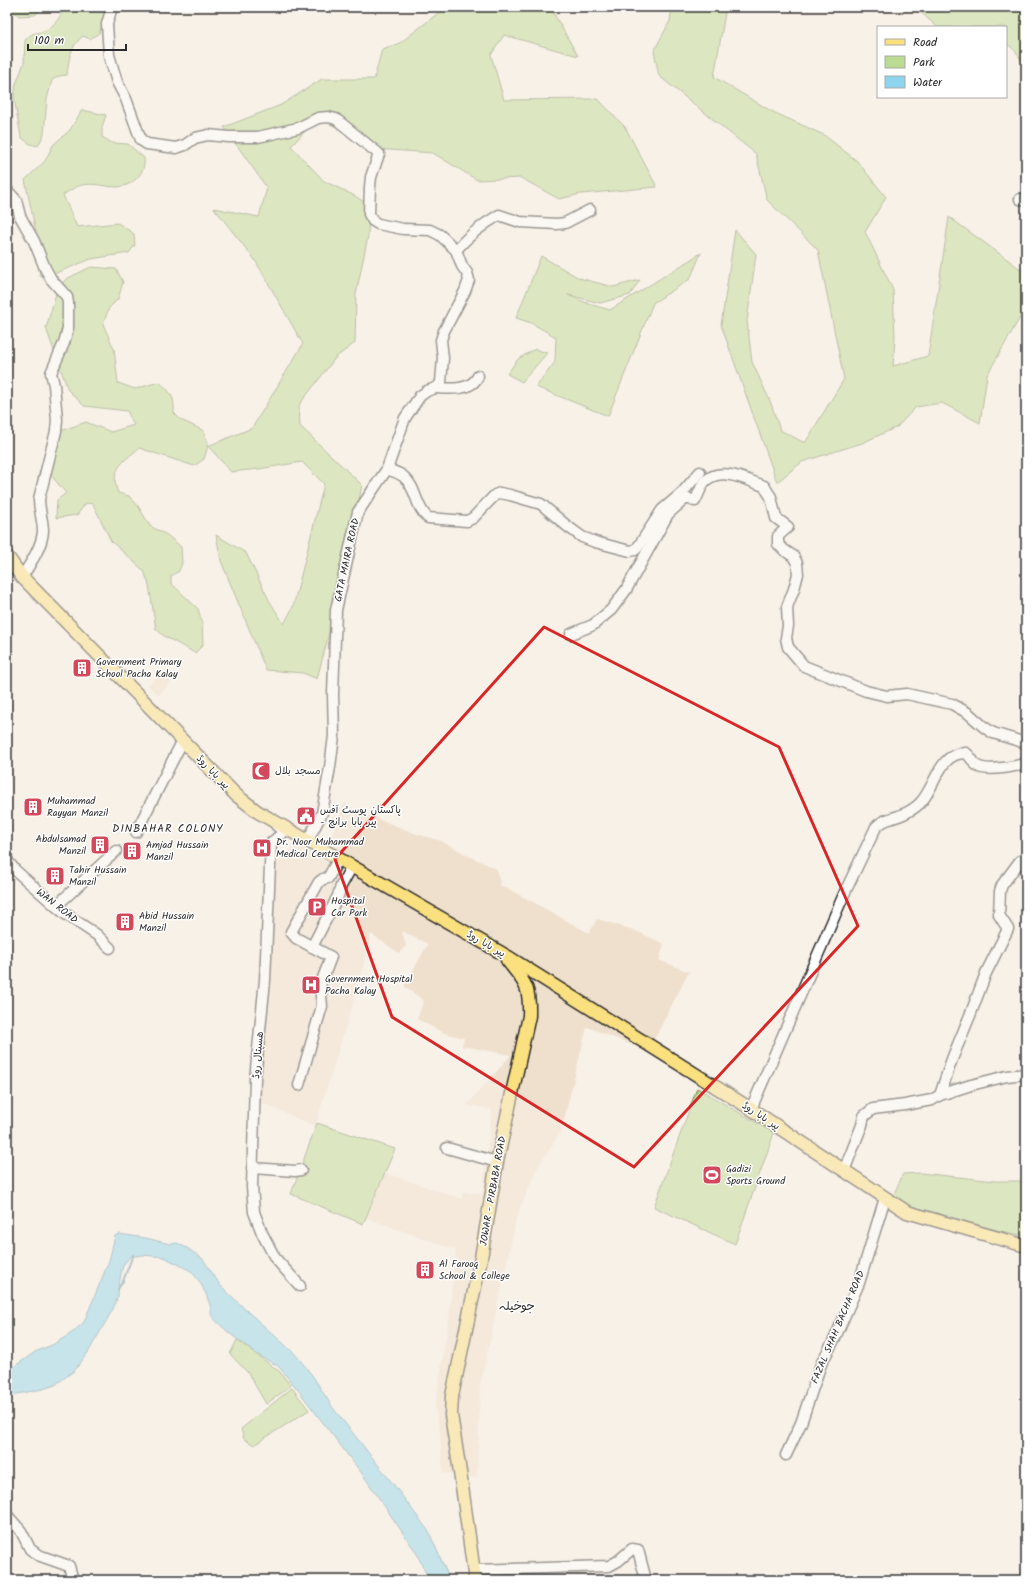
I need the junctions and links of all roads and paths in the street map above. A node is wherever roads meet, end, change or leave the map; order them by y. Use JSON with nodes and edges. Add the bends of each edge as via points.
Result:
{"nodes":[{"id":1,"x":112,"y":7,"type":"edge"},
{"id":2,"x":7,"y":190,"type":"edge"},
{"id":3,"x":590,"y":210,"type":"dead end"},
{"id":4,"x":456,"y":250,"type":"junction"},
{"id":5,"x":478,"y":376,"type":"dead end"},
{"id":6,"x":436,"y":388,"type":"junction"},
{"id":7,"x":387,"y":468,"type":"junction"},
{"id":8,"x":700,"y":472,"type":"dead end"},
{"id":9,"x":7,"y":556,"type":"edge"},
{"id":10,"x":22,"y":577,"type":"junction"},
{"id":11,"x":571,"y":634,"type":"dead end"},
{"id":12,"x":183,"y":740,"type":"junction"},
{"id":13,"x":1026,"y":743,"type":"edge"},
{"id":14,"x":1026,"y":763,"type":"edge"},
{"id":15,"x":272,"y":820,"type":"junction"},
{"id":16,"x":136,"y":832,"type":"dead end"},
{"id":17,"x":308,"y":840,"type":"junction"},
{"id":18,"x":116,"y":851,"type":"dead end"},
{"id":19,"x":339,"y":858,"type":"junction"},
{"id":20,"x":1026,"y":858,"type":"edge"},
{"id":21,"x":7,"y":860,"type":"edge"},
{"id":22,"x":352,"y":866,"type":"junction"},
{"id":23,"x":328,"y":878,"type":"junction"},
{"id":24,"x":339,"y":893,"type":"junction"},
{"id":25,"x":56,"y":906,"type":"junction"},
{"id":26,"x":312,"y":947,"type":"junction"},
{"id":27,"x":110,"y":948,"type":"dead end"},
{"id":28,"x":502,"y":953,"type":"junction"},
{"id":29,"x":550,"y":983,"type":"junction"},
{"id":30,"x":530,"y":1000,"type":"junction"},
{"id":31,"x":1026,"y":1074,"type":"edge"},
{"id":32,"x":299,"y":1085,"type":"dead end"},
{"id":33,"x":940,"y":1095,"type":"junction"},
{"id":34,"x":751,"y":1109,"type":"junction"},
{"id":35,"x":447,"y":1148,"type":"dead end"},
{"id":36,"x":497,"y":1162,"type":"junction"},
{"id":37,"x":252,"y":1168,"type":"junction"},
{"id":38,"x":301,"y":1170,"type":"dead end"},
{"id":39,"x":844,"y":1171,"type":"junction"},
{"id":40,"x":885,"y":1198,"type":"junction"},
{"id":41,"x":1026,"y":1246,"type":"edge"},
{"id":42,"x":300,"y":1286,"type":"dead end"},
{"id":43,"x":786,"y":1455,"type":"dead end"},
{"id":44,"x":7,"y":1515,"type":"edge"},
{"id":45,"x":475,"y":1575,"type":"edge"},
{"id":46,"x":73,"y":1580,"type":"edge"},
{"id":47,"x":646,"y":1580,"type":"edge"}],
"edges":[{"from":1,"to":4,"type":"street","via":[[107,24],[109,55],[117,82],[141,140],[147,144],[176,148],[195,138],[258,137],[298,128],[318,118],[336,119],[379,154],[370,187],[369,214],[373,221],[402,229],[430,230],[440,235]]},
{"from":2,"to":10,"type":"street","via":[[16,200],[20,216],[45,268],[67,297],[69,313],[64,343],[51,373],[57,420],[39,499],[42,534],[34,556]]},
{"from":3,"to":4,"type":"street","via":[[566,223],[557,224],[520,222],[499,215],[473,232]]},
{"from":4,"to":6,"type":"street","via":[[469,280],[444,331],[441,382]]},
{"from":5,"to":6,"type":"street","via":[[468,386]]},
{"from":6,"to":7,"type":"street","name":"GATA MAIRA ROAD","via":[[420,396],[405,418]]},
{"from":7,"to":8,"type":"street","via":[[403,476],[411,484],[417,502],[428,518],[467,521],[500,493],[541,504],[582,537],[630,551],[638,547],[662,510],[682,493]]},
{"from":7,"to":17,"type":"street","name":"GATA MAIRA ROAD","via":[[358,512],[336,610],[334,736],[324,807]]},
{"from":9,"to":10,"type":"main road","name":"پیر بابا روڈ"},
{"from":10,"to":12,"type":"main road","name":"پیر بابا روڈ"},
{"from":11,"to":13,"type":"street","via":[[593,625],[612,610],[626,590],[668,514],[686,498],[695,501],[704,483],[714,475],[729,474],[764,486],[771,497],[776,518],[788,527],[778,536],[778,544],[793,556],[798,574],[787,607],[787,642],[788,647],[804,666],[866,691],[887,696],[907,694],[952,704],[993,733]]},
{"from":12,"to":15,"type":"main road","name":"پیر بابا روڈ","via":[[236,795]]},
{"from":12,"to":16,"type":"street"},
{"from":14,"to":34,"type":"street","via":[[986,768],[979,767],[966,753],[951,756],[944,763],[921,802],[903,815],[881,822],[876,827],[845,892]]},
{"from":15,"to":17,"type":"main road","name":"پیر بابا روڈ"},
{"from":15,"to":37,"type":"street","name":"ھسپتال روڈ","via":[[284,832],[271,842],[265,980],[255,1079]]},
{"from":17,"to":19,"type":"main road","name":"پیر بابا روڈ"},
{"from":18,"to":25,"type":"street"},
{"from":19,"to":22,"type":"main road","name":"پیر بابا روڈ"},
{"from":19,"to":23,"type":"street"},
{"from":20,"to":33,"type":"street","via":[[1020,861],[1002,885],[999,915],[1008,929],[986,973]]},
{"from":21,"to":25,"type":"street","name":"WAN ROAD"},
{"from":22,"to":24,"type":"street"},
{"from":22,"to":28,"type":"main road","name":"پیر بابا روڈ"},
{"from":23,"to":24,"type":"street"},
{"from":23,"to":26,"type":"street","via":[[319,882],[292,932],[296,938]]},
{"from":24,"to":26,"type":"street"},
{"from":25,"to":27,"type":"street","name":"WAN ROAD","via":[[97,935]]},
{"from":26,"to":32,"type":"street","via":[[330,957],[330,960],[320,986],[322,1006]]},
{"from":28,"to":29,"type":"main road","name":"پیر بابا روڈ"},
{"from":28,"to":30,"type":"main road","name":"JOWAR - PIRBABA ROAD","via":[[528,989]]},
{"from":29,"to":30,"type":"main road","via":[[538,988]]},
{"from":29,"to":34,"type":"main road","name":"پیر بابا روڈ"},
{"from":30,"to":36,"type":"main road","name":"JOWAR - PIRBABA ROAD","via":[[529,1016]]},
{"from":31,"to":33,"type":"street","via":[[1007,1076]]},
{"from":33,"to":39,"type":"street","via":[[932,1100],[873,1109],[864,1116]]},
{"from":34,"to":39,"type":"main road","name":"پیر بابا روڈ"},
{"from":35,"to":36,"type":"street"},
{"from":36,"to":45,"type":"main road","name":"JOWAR - PIRBABA ROAD","via":[[481,1258],[452,1396],[451,1415]]},
{"from":37,"to":38,"type":"street"},
{"from":37,"to":42,"type":"street","name":"ھسپتال روڈ","via":[[254,1212],[262,1233],[275,1258]]},
{"from":39,"to":40,"type":"main road","name":"پیر بابا روڈ"},
{"from":40,"to":41,"type":"main road","name":"پیر بابا روڈ","via":[[907,1212]]},
{"from":40,"to":43,"type":"street","name":"FAZAL SHAH BACHA ROAD","via":[[859,1283],[821,1364],[801,1423]]},
{"from":44,"to":46,"type":"street","via":[[21,1531],[30,1549],[38,1555],[69,1566]]},
{"from":45,"to":47,"type":"street","via":[[609,1566],[632,1549],[638,1550]]}]}
